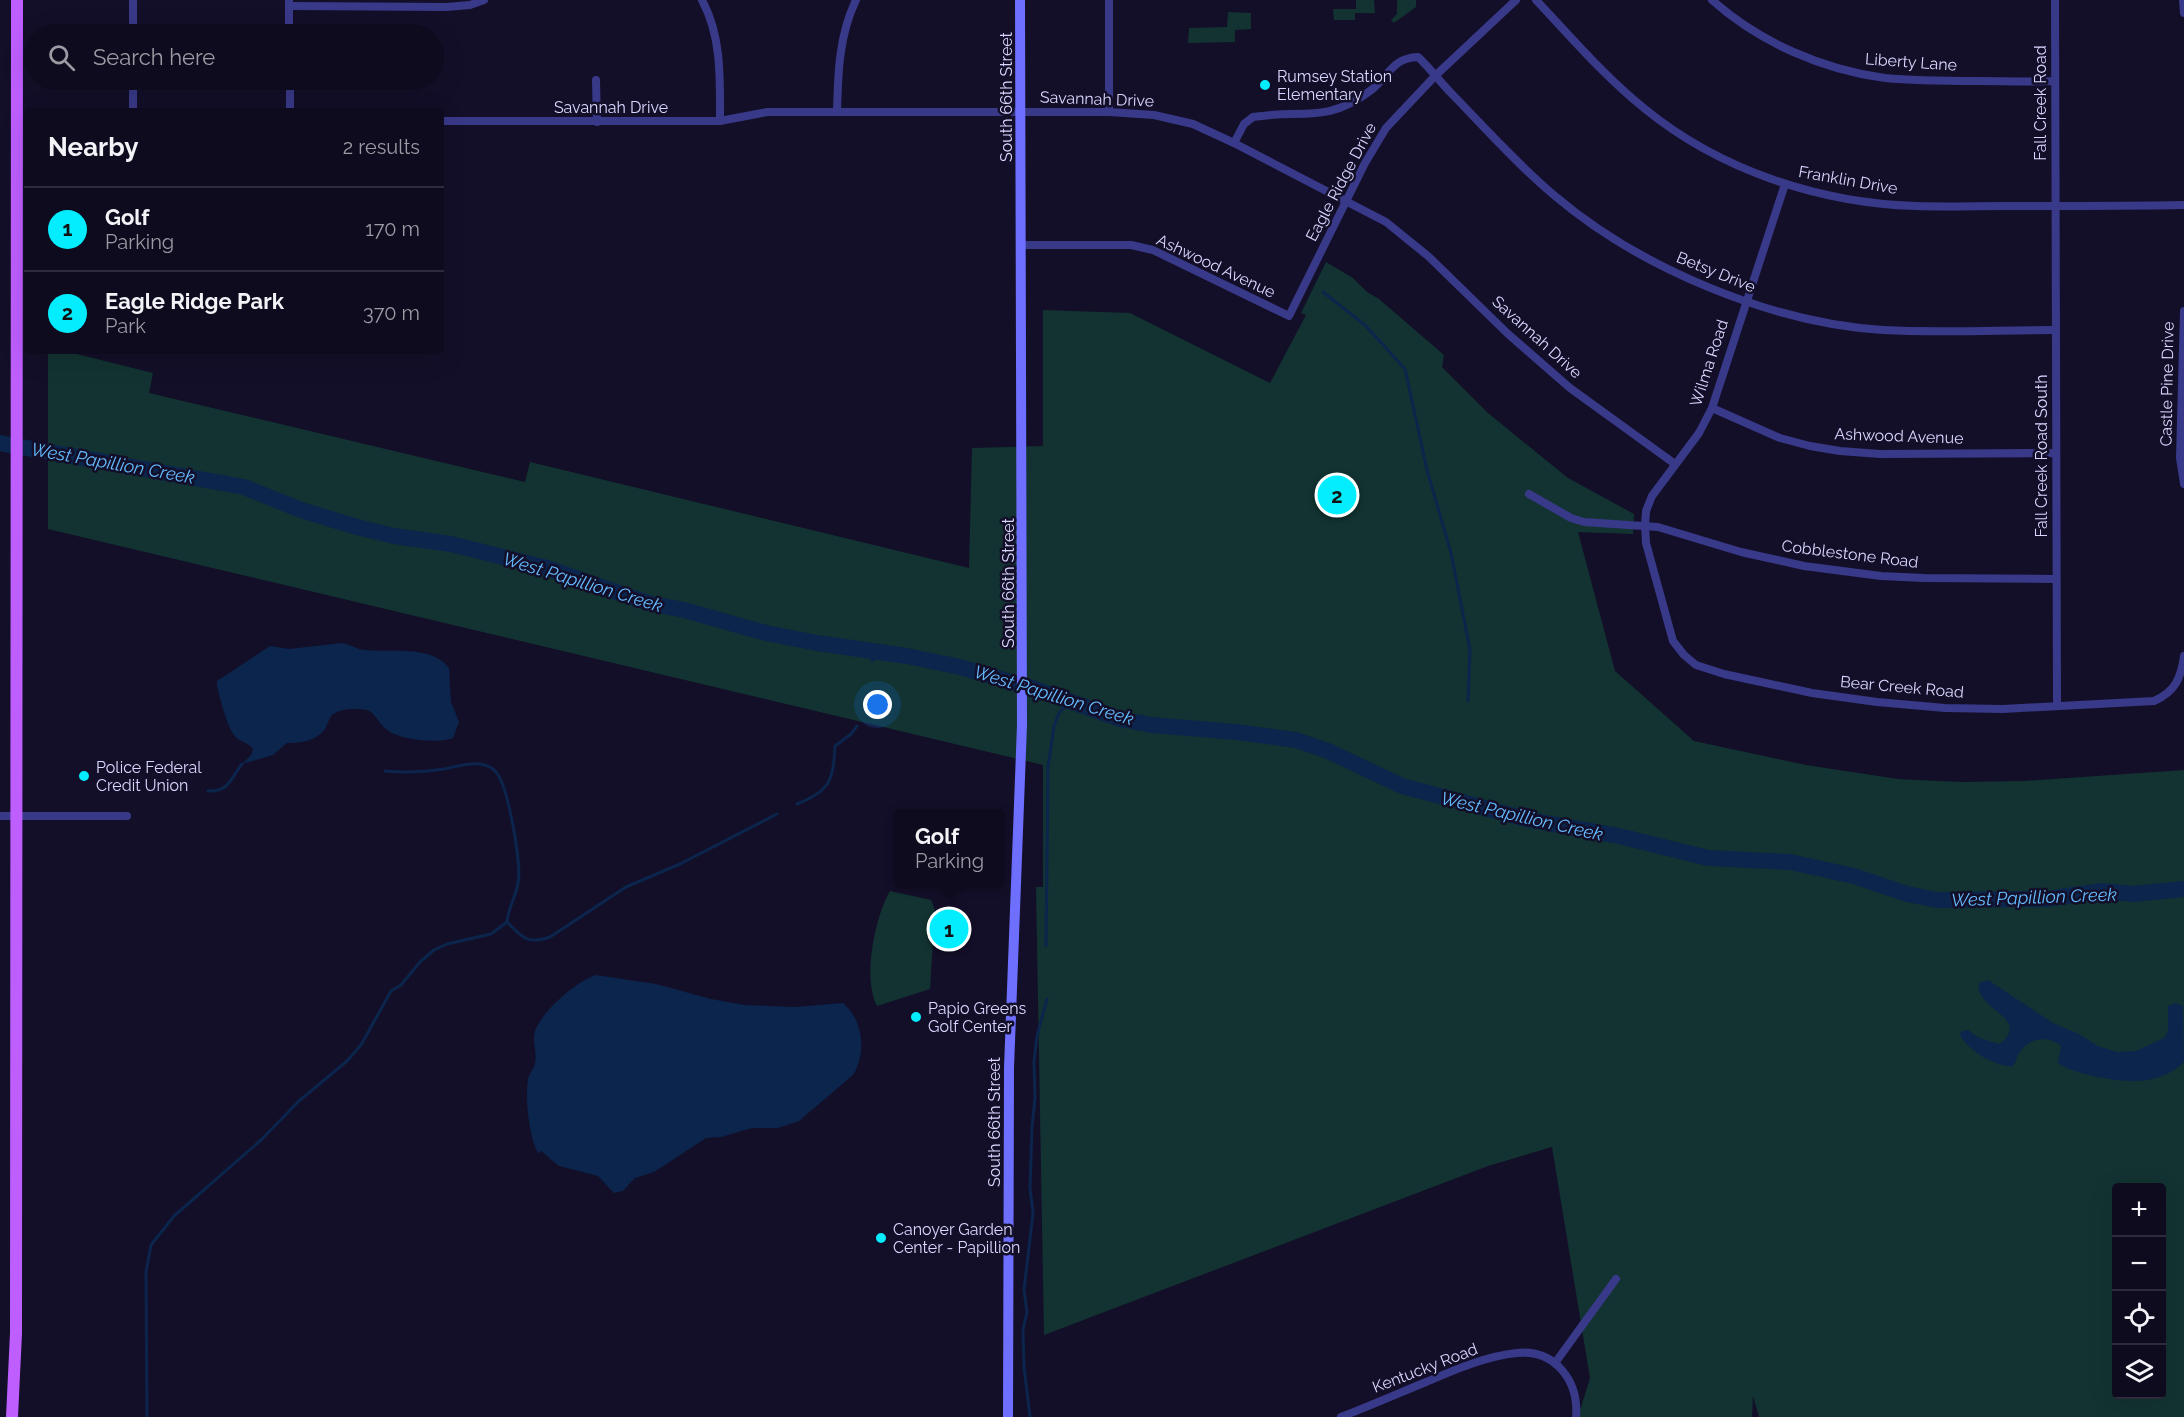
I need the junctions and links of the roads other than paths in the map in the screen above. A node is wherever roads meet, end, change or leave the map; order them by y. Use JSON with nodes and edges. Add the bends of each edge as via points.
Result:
{"nodes":[{"id":1,"x":17,"y":0,"type":"edge"},
{"id":2,"x":133,"y":0,"type":"edge"},
{"id":3,"x":484,"y":0,"type":"edge"},
{"id":4,"x":702,"y":0,"type":"edge"},
{"id":5,"x":856,"y":0,"type":"edge"},
{"id":6,"x":1020,"y":0,"type":"edge"},
{"id":7,"x":1109,"y":0,"type":"edge"},
{"id":8,"x":1516,"y":0,"type":"edge"},
{"id":9,"x":1536,"y":0,"type":"edge"},
{"id":10,"x":1712,"y":0,"type":"edge"},
{"id":11,"x":2055,"y":0,"type":"edge"},
{"id":12,"x":2183,"y":0,"type":"edge"},
{"id":13,"x":289,"y":3,"type":"edge"},
{"id":14,"x":2184,"y":13,"type":"edge"},
{"id":15,"x":133,"y":24,"type":"edge"},
{"id":16,"x":290,"y":24,"type":"edge"},
{"id":17,"x":1435,"y":76,"type":"junction"},
{"id":18,"x":596,"y":80,"type":"dead end"},
{"id":19,"x":2054,"y":81,"type":"junction"},
{"id":20,"x":133,"y":90,"type":"edge"},
{"id":21,"x":290,"y":90,"type":"edge"},
{"id":22,"x":133,"y":108,"type":"edge"},
{"id":23,"x":290,"y":108,"type":"edge"},
{"id":24,"x":837,"y":112,"type":"junction"},
{"id":25,"x":1020,"y":112,"type":"junction"},
{"id":26,"x":1108,"y":112,"type":"junction"},
{"id":27,"x":444,"y":121,"type":"edge"},
{"id":28,"x":720,"y":121,"type":"junction"},
{"id":29,"x":597,"y":122,"type":"junction"},
{"id":30,"x":1234,"y":143,"type":"junction"},
{"id":31,"x":1785,"y":184,"type":"junction"},
{"id":32,"x":1346,"y":201,"type":"junction"},
{"id":33,"x":2056,"y":206,"type":"junction"},
{"id":34,"x":2184,"y":206,"type":"edge"},
{"id":35,"x":1022,"y":245,"type":"junction"},
{"id":36,"x":1746,"y":301,"type":"junction"},
{"id":37,"x":2184,"y":312,"type":"edge"},
{"id":38,"x":1288,"y":316,"type":"joint"},
{"id":39,"x":2056,"y":330,"type":"junction"},
{"id":40,"x":1712,"y":408,"type":"junction"},
{"id":41,"x":2056,"y":453,"type":"junction"},
{"id":42,"x":1675,"y":464,"type":"junction"},
{"id":43,"x":2184,"y":484,"type":"edge"},
{"id":44,"x":1529,"y":494,"type":"dead end"},
{"id":45,"x":1645,"y":525,"type":"junction"},
{"id":46,"x":2056,"y":579,"type":"junction"},
{"id":47,"x":1663,"y":610,"type":"joint"},
{"id":48,"x":2184,"y":656,"type":"edge"},
{"id":49,"x":2057,"y":706,"type":"junction"},
{"id":50,"x":0,"y":816,"type":"edge"},
{"id":51,"x":16,"y":816,"type":"junction"},
{"id":52,"x":127,"y":816,"type":"dead end"},
{"id":53,"x":1616,"y":1279,"type":"dead end"},
{"id":54,"x":1555,"y":1363,"type":"junction"},
{"id":55,"x":12,"y":1417,"type":"edge"},
{"id":56,"x":1008,"y":1417,"type":"edge"},
{"id":57,"x":1341,"y":1417,"type":"edge"},
{"id":58,"x":1576,"y":1417,"type":"edge"}],
"edges":[{"from":1,"to":51,"type":"main road"},
{"from":2,"to":15,"type":"street"},
{"from":3,"to":13,"type":"street","via":[[446,7]]},
{"from":4,"to":28,"type":"street","via":[[717,42]]},
{"from":5,"to":24,"type":"street","via":[[842,44]]},
{"from":6,"to":25,"type":"street","name":"South 66th Street"},
{"from":7,"to":26,"type":"street"},
{"from":8,"to":17,"type":"street","name":"Eagle Ridge Drive"},
{"from":9,"to":31,"type":"street","name":"Franklin Drive","via":[[1646,110],[1728,161]]},
{"from":10,"to":19,"type":"street","name":"Liberty Lane","via":[[1726,13],[1791,51],[1859,73],[1922,80]]},
{"from":11,"to":19,"type":"street","name":"Fall Creek Road"},
{"from":12,"to":14,"type":"street"},
{"from":13,"to":16,"type":"street"},
{"from":17,"to":30,"type":"street","name":"Betsy Drive","via":[[1418,57],[1407,57],[1398,61],[1372,90],[1343,108],[1322,114],[1253,117],[1244,124]]},
{"from":17,"to":32,"type":"street","name":"Eagle Ridge Drive","via":[[1386,128]]},
{"from":17,"to":36,"type":"street","name":"Betsy Drive","via":[[1555,197],[1604,233],[1659,265]]},
{"from":18,"to":29,"type":"street"},
{"from":19,"to":33,"type":"street","name":"Fall Creek Road"},
{"from":20,"to":22,"type":"street"},
{"from":21,"to":23,"type":"street"},
{"from":24,"to":25,"type":"street","name":"Savannah Drive"},
{"from":24,"to":28,"type":"street","name":"Savannah Drive","via":[[766,112]]},
{"from":25,"to":26,"type":"street","name":"Savannah Drive"},
{"from":25,"to":35,"type":"street","name":"South 66th Street"},
{"from":26,"to":30,"type":"street","name":"Savannah Drive","via":[[1154,115],[1193,124]]},
{"from":27,"to":29,"type":"street","name":"Savannah Drive"},
{"from":28,"to":29,"type":"street","name":"Savannah Drive"},
{"from":30,"to":32,"type":"street","name":"Savannah Drive"},
{"from":31,"to":33,"type":"street","name":"Franklin Drive","via":[[1858,200],[1914,206]]},
{"from":31,"to":36,"type":"street","name":"Wilma Road"},
{"from":32,"to":38,"type":"street","name":"Eagle Ridge Drive"},
{"from":32,"to":42,"type":"street","name":"Savannah Drive","via":[[1386,222],[1570,388]]},
{"from":33,"to":34,"type":"street","name":"Franklin Drive"},
{"from":33,"to":39,"type":"street","name":"Fall Creek Road South"},
{"from":35,"to":38,"type":"street","name":"Ashwood Avenue","via":[[1131,245],[1153,250]]},
{"from":35,"to":56,"type":"street","name":"South 66th Street","via":[[1023,649],[1009,1068]]},
{"from":36,"to":39,"type":"street","name":"Betsy Drive","via":[[1783,312],[1882,330]]},
{"from":36,"to":40,"type":"street","name":"Wilma Road"},
{"from":37,"to":43,"type":"street","name":"Castle Pine Drive"},
{"from":39,"to":41,"type":"street","name":"Fall Creek Road South"},
{"from":40,"to":41,"type":"street","name":"Ashwood Avenue","via":[[1780,438],[1840,451]]},
{"from":40,"to":42,"type":"street","name":"Wilma Road"},
{"from":41,"to":46,"type":"street","name":"Fall Creek Road South"},
{"from":42,"to":45,"type":"street","name":"Wilma Road","via":[[1652,495]]},
{"from":44,"to":45,"type":"street","name":"Cobblestone Road","via":[[1584,522]]},
{"from":45,"to":46,"type":"street","name":"Cobblestone Road","via":[[1741,552],[1848,572],[1924,578]]},
{"from":45,"to":47,"type":"street","name":"Wilma Road"},
{"from":46,"to":49,"type":"street","name":"Fall Creek Road South"},
{"from":47,"to":49,"type":"street","name":"Bear Creek Road","via":[[1673,640],[1684,655],[1696,665],[1724,674],[1877,702],[1946,708]]},
{"from":48,"to":49,"type":"street","name":"Bear Creek Road","via":[[2172,691],[2154,701]]},
{"from":50,"to":51,"type":"street"},
{"from":51,"to":52,"type":"street"},
{"from":51,"to":55,"type":"main road","via":[[16,1341]]},
{"from":53,"to":54,"type":"street"},
{"from":54,"to":57,"type":"street","name":"Kentucky Road","via":[[1520,1352],[1504,1355],[1458,1368]]},
{"from":54,"to":58,"type":"street","via":[[1570,1382]]}]}
